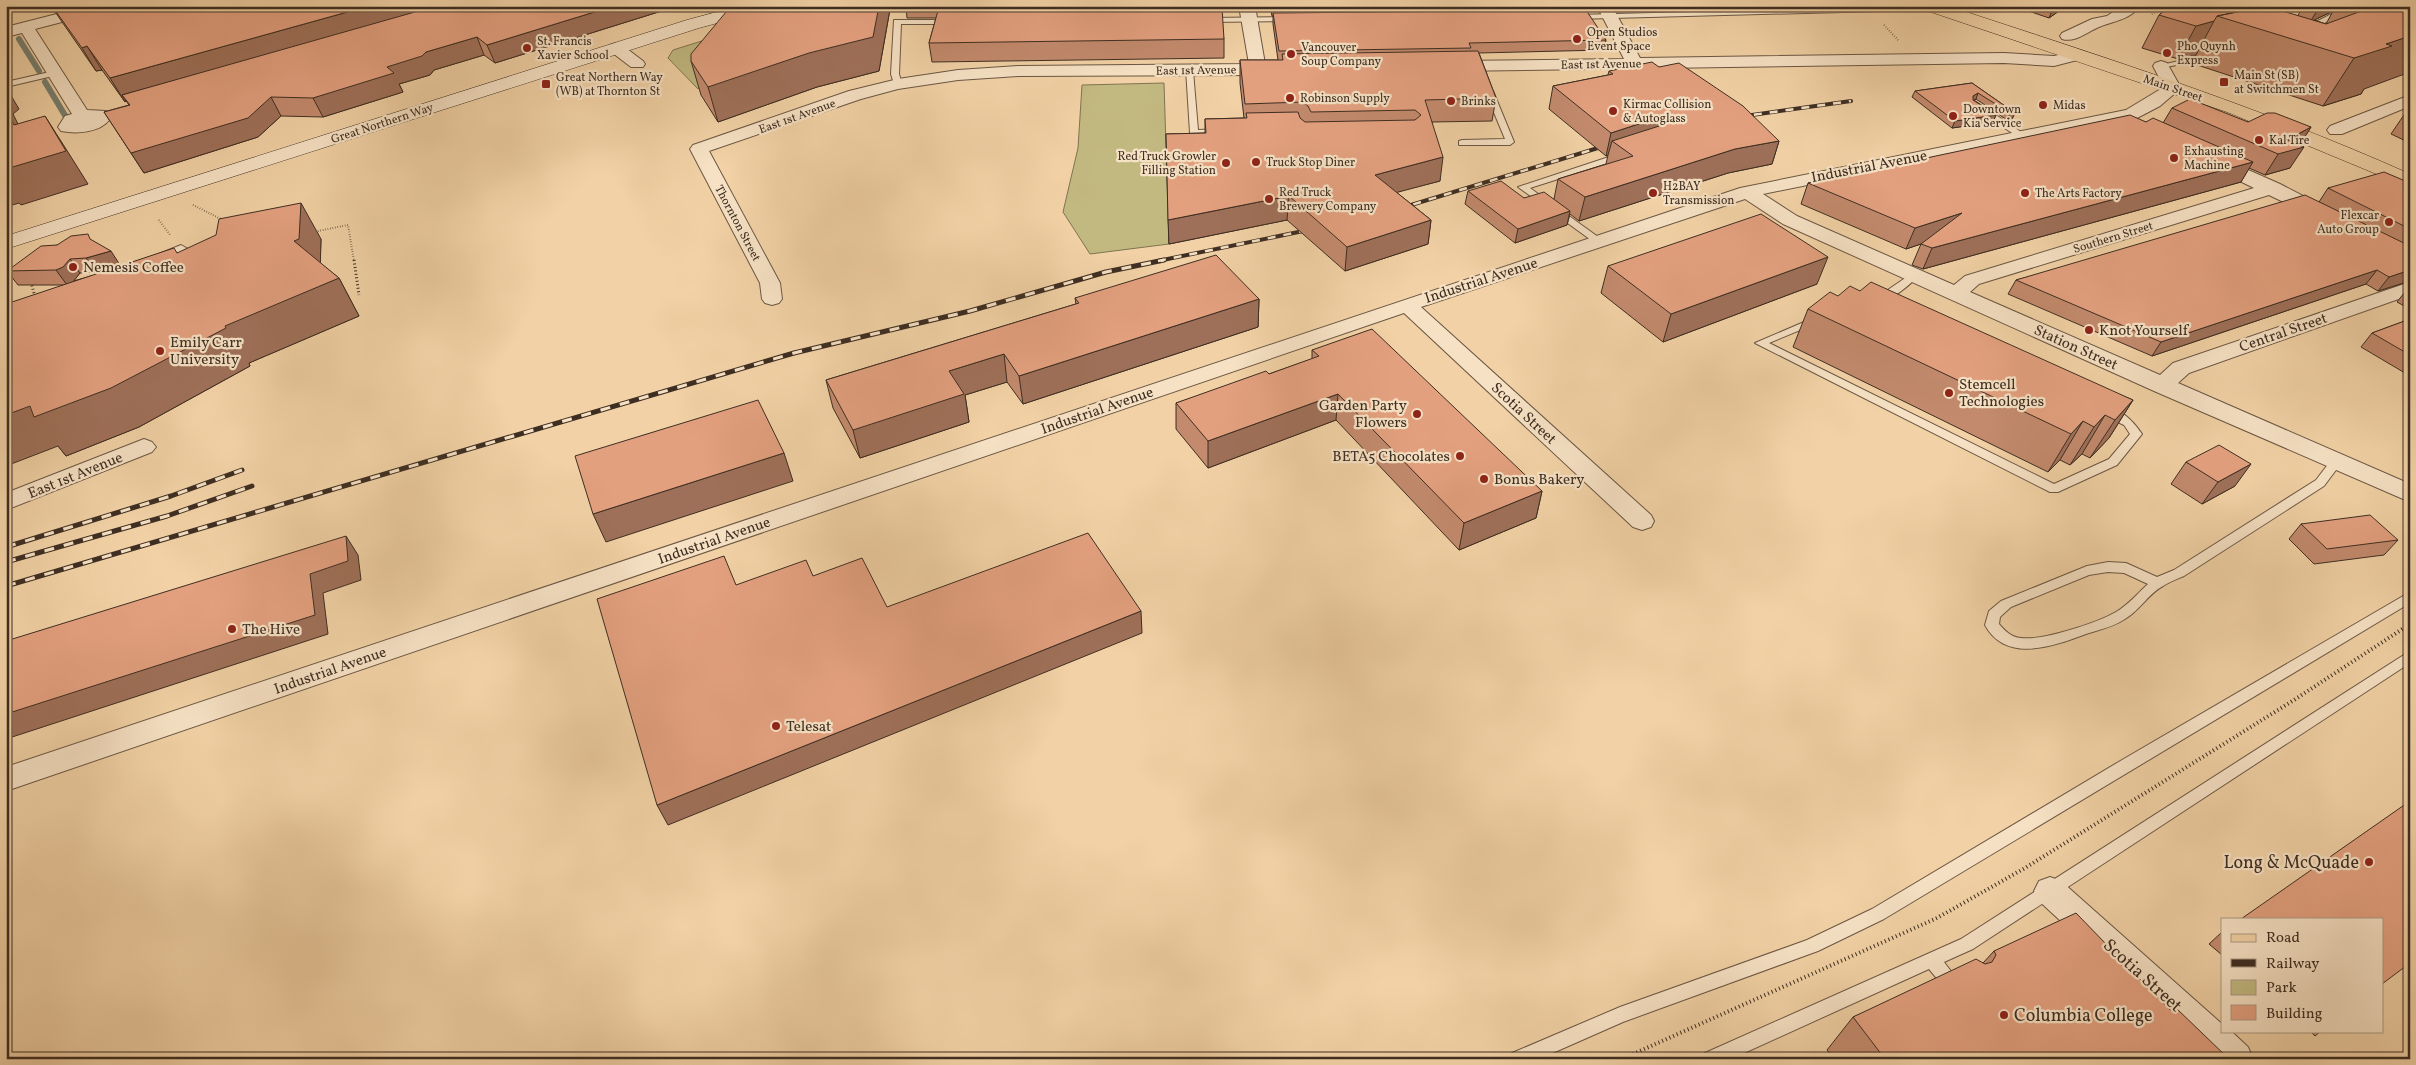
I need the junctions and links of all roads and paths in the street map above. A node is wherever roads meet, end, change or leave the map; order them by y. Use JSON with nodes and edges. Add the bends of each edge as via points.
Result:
{"nodes":[{"id":1,"x":108,"y":6,"type":"edge"},
{"id":2,"x":759,"y":6,"type":"edge"},
{"id":3,"x":1925,"y":6,"type":"edge"},
{"id":4,"x":1931,"y":6,"type":"edge"},
{"id":5,"x":1976,"y":6,"type":"edge"},
{"id":6,"x":2133,"y":6,"type":"edge"},
{"id":7,"x":2353,"y":6,"type":"edge"},
{"id":8,"x":1741,"y":9,"type":"edge"},
{"id":9,"x":1871,"y":10,"type":"junction"},
{"id":10,"x":1607,"y":11,"type":"edge"},
{"id":11,"x":1249,"y":13,"type":"edge"},
{"id":12,"x":1570,"y":17,"type":"edge"},
{"id":13,"x":1298,"y":19,"type":"edge"},
{"id":14,"x":1200,"y":20,"type":"edge"},
{"id":15,"x":2110,"y":20,"type":"junction"},
{"id":16,"x":956,"y":22,"type":"edge"},
{"id":17,"x":26,"y":27,"type":"junction"},
{"id":18,"x":2301,"y":31,"type":"edge"},
{"id":19,"x":6,"y":32,"type":"edge"},
{"id":20,"x":2068,"y":36,"type":"junction"},
{"id":21,"x":1901,"y":44,"type":"dead end"},
{"id":22,"x":2046,"y":44,"type":"junction"},
{"id":23,"x":616,"y":48,"type":"junction"},
{"id":24,"x":2083,"y":49,"type":"junction"},
{"id":25,"x":2214,"y":55,"type":"edge"},
{"id":26,"x":2004,"y":58,"type":"junction"},
{"id":27,"x":1634,"y":63,"type":"junction"},
{"id":28,"x":637,"y":64,"type":"dead end"},
{"id":29,"x":1430,"y":66,"type":"edge"},
{"id":30,"x":2161,"y":66,"type":"junction"},
{"id":31,"x":1287,"y":69,"type":"edge"},
{"id":32,"x":1258,"y":70,"type":"junction"},
{"id":33,"x":1189,"y":71,"type":"junction"},
{"id":34,"x":54,"y":72,"type":"junction"},
{"id":35,"x":1483,"y":75,"type":"junction"},
{"id":36,"x":898,"y":84,"type":"junction"},
{"id":37,"x":6,"y":85,"type":"edge"},
{"id":38,"x":2173,"y":88,"type":"junction"},
{"id":39,"x":2410,"y":100,"type":"edge"},
{"id":40,"x":2268,"y":102,"type":"dead end"},
{"id":41,"x":1975,"y":104,"type":"edge"},
{"id":42,"x":81,"y":115,"type":"junction"},
{"id":43,"x":2117,"y":118,"type":"junction"},
{"id":44,"x":2318,"y":122,"type":"dead end"},
{"id":45,"x":67,"y":127,"type":"junction"},
{"id":46,"x":2138,"y":129,"type":"edge"},
{"id":47,"x":2336,"y":130,"type":"junction"},
{"id":48,"x":47,"y":132,"type":"edge"},
{"id":49,"x":1234,"y":132,"type":"edge"},
{"id":50,"x":2023,"y":136,"type":"junction"},
{"id":51,"x":1462,"y":143,"type":"dead end"},
{"id":52,"x":699,"y":149,"type":"joint"},
{"id":53,"x":1636,"y":151,"type":"edge"},
{"id":54,"x":2198,"y":155,"type":"edge"},
{"id":55,"x":2410,"y":163,"type":"edge"},
{"id":56,"x":2410,"y":182,"type":"edge"},
{"id":57,"x":2273,"y":188,"type":"junction"},
{"id":58,"x":1747,"y":192,"type":"junction"},
{"id":59,"x":190,"y":204,"type":"dead end"},
{"id":60,"x":159,"y":220,"type":"dead end"},
{"id":61,"x":226,"y":222,"type":"edge"},
{"id":62,"x":2339,"y":222,"type":"edge"},
{"id":63,"x":304,"y":234,"type":"dead end"},
{"id":64,"x":1598,"y":242,"type":"junction"},
{"id":65,"x":6,"y":243,"type":"edge"},
{"id":66,"x":181,"y":249,"type":"joint"},
{"id":67,"x":137,"y":268,"type":"edge"},
{"id":68,"x":1914,"y":274,"type":"junction"},
{"id":69,"x":31,"y":282,"type":"edge"},
{"id":70,"x":2410,"y":288,"type":"edge"},
{"id":71,"x":1956,"y":293,"type":"junction"},
{"id":72,"x":359,"y":295,"type":"dead end"},
{"id":73,"x":772,"y":299,"type":"dead end"},
{"id":74,"x":40,"y":300,"type":"edge"},
{"id":75,"x":1406,"y":305,"type":"junction"},
{"id":76,"x":1882,"y":309,"type":"edge"},
{"id":77,"x":1826,"y":316,"type":"edge"},
{"id":78,"x":2162,"y":386,"type":"junction"},
{"id":79,"x":2096,"y":406,"type":"edge"},
{"id":80,"x":144,"y":447,"type":"dead end"},
{"id":81,"x":2336,"y":462,"type":"junction"},
{"id":82,"x":2410,"y":494,"type":"edge"},
{"id":83,"x":6,"y":502,"type":"edge"},
{"id":84,"x":1642,"y":521,"type":"dead end"},
{"id":85,"x":2157,"y":583,"type":"junction"},
{"id":86,"x":2410,"y":597,"type":"edge"},
{"id":87,"x":2410,"y":624,"type":"edge"},
{"id":88,"x":2410,"y":656,"type":"edge"},
{"id":89,"x":6,"y":779,"type":"edge"},
{"id":90,"x":2050,"y":891,"type":"junction"},
{"id":91,"x":1931,"y":960,"type":"junction"},
{"id":92,"x":1956,"y":989,"type":"edge"},
{"id":93,"x":1518,"y":1059,"type":"edge"},
{"id":94,"x":1622,"y":1059,"type":"edge"},
{"id":95,"x":1711,"y":1059,"type":"edge"},
{"id":96,"x":2236,"y":1059,"type":"edge"}],
"edges":[{"from":1,"to":17,"type":"street"},
{"from":2,"to":23,"type":"main road","name":"Great Northern Way"},
{"from":3,"to":9,"type":"lane"},
{"from":4,"to":22,"type":"main road","name":"Main Street"},
{"from":5,"to":20,"type":"main road","name":"Main Street"},
{"from":6,"to":15,"type":"street","name":"East 1st Avenue"},
{"from":7,"to":18,"type":"lane"},
{"from":8,"to":9,"type":"lane"},
{"from":8,"to":10,"type":"lane"},
{"from":9,"to":21,"type":"path"},
{"from":10,"to":12,"type":"lane"},
{"from":10,"to":27,"type":"street"},
{"from":11,"to":13,"type":"lane"},
{"from":11,"to":14,"type":"lane"},
{"from":11,"to":32,"type":"street"},
{"from":15,"to":20,"type":"street","name":"East 1st Avenue","via":[[2097,22]]},
{"from":15,"to":24,"type":"street","name":"East 1st Avenue","via":[[2109,26]]},
{"from":16,"to":36,"type":"lane","via":[[897,22],[895,74]]},
{"from":17,"to":19,"type":"street"},
{"from":17,"to":34,"type":"street"},
{"from":20,"to":24,"type":"main road","name":"Main Street"},
{"from":22,"to":24,"type":"main road","name":"Main Street"},
{"from":22,"to":26,"type":"street","name":"East 1st Avenue","via":[[2022,55]]},
{"from":23,"to":28,"type":"street"},
{"from":23,"to":65,"type":"main road","name":"Great Northern Way"},
{"from":24,"to":26,"type":"street","name":"East 1st Avenue","via":[[2054,61]]},
{"from":24,"to":30,"type":"main road","name":"Main Street"},
{"from":24,"to":38,"type":"main road","name":"Main Street"},
{"from":25,"to":30,"type":"lane"},
{"from":26,"to":27,"type":"street","name":"East 1st Avenue"},
{"from":27,"to":35,"type":"street","name":"East 1st Avenue"},
{"from":29,"to":35,"type":"street","name":"East 1st Avenue"},
{"from":30,"to":38,"type":"street"},
{"from":30,"to":40,"type":"main road","name":"Main Street"},
{"from":31,"to":32,"type":"street","name":"East 1st Avenue"},
{"from":32,"to":33,"type":"street","name":"East 1st Avenue"},
{"from":33,"to":36,"type":"street","name":"East 1st Avenue","via":[[1018,71]]},
{"from":33,"to":49,"type":"lane","via":[[1194,133]]},
{"from":34,"to":37,"type":"lane"},
{"from":34,"to":42,"type":"street"},
{"from":35,"to":51,"type":"lane","via":[[1510,142]]},
{"from":36,"to":52,"type":"street","name":"East 1st Avenue","via":[[855,95]]},
{"from":38,"to":43,"type":"street","name":"Industrial Avenue","via":[[2143,109]]},
{"from":38,"to":56,"type":"main road","name":"Main Street","via":[[2318,140]]},
{"from":39,"to":47,"type":"street"},
{"from":41,"to":50,"type":"lane"},
{"from":42,"to":45,"type":"street","via":[[70,120]]},
{"from":42,"to":45,"type":"street","via":[[110,114],[90,126]]},
{"from":43,"to":46,"type":"street"},
{"from":43,"to":50,"type":"street","name":"Industrial Avenue"},
{"from":44,"to":47,"type":"main road"},
{"from":45,"to":48,"type":"street"},
{"from":47,"to":55,"type":"main road"},
{"from":50,"to":58,"type":"street","name":"Industrial Avenue"},
{"from":52,"to":73,"type":"street","name":"Thornton Street","via":[[770,283]]},
{"from":53,"to":64,"type":"lane","via":[[1523,187]]},
{"from":54,"to":57,"type":"street"},
{"from":57,"to":62,"type":"street"},
{"from":57,"to":71,"type":"street","name":"Southern Street","via":[[1972,280]]},
{"from":58,"to":64,"type":"street","name":"Industrial Avenue"},
{"from":58,"to":68,"type":"street","name":"Station Street","via":[[1790,220]]},
{"from":59,"to":61,"type":"path"},
{"from":60,"to":66,"type":"path"},
{"from":63,"to":72,"type":"path","via":[[348,225]]},
{"from":64,"to":75,"type":"street","name":"Industrial Avenue"},
{"from":66,"to":67,"type":"street"},
{"from":68,"to":71,"type":"street","name":"Station Street"},
{"from":68,"to":76,"type":"lane","via":[[1873,305]]},
{"from":69,"to":74,"type":"path","via":[[34,297]]},
{"from":70,"to":78,"type":"street","name":"Central Street","via":[[2182,368]]},
{"from":71,"to":78,"type":"street","name":"Station Street"},
{"from":75,"to":84,"type":"street","name":"Scotia Street"},
{"from":75,"to":89,"type":"street","name":"Industrial Avenue"},
{"from":77,"to":79,"type":"lane","via":[[1760,343],[2054,489],[2113,462],[2136,434],[2128,422]]},
{"from":78,"to":81,"type":"street","name":"Station Street"},
{"from":80,"to":83,"type":"street","name":"East 1st Avenue"},
{"from":81,"to":82,"type":"street","name":"Station Street"},
{"from":81,"to":85,"type":"lane","via":[[2320,483],[2179,573]]},
{"from":85,"to":85,"type":"lane","via":[[2126,568],[2087,571],[2006,604],[1994,615],[1992,625],[1996,632],[2023,645],[2053,640],[2117,618]]},
{"from":86,"to":93,"type":"lane","via":[[1878,914],[1812,946],[1620,1015]]},
{"from":87,"to":94,"type":"path","via":[[2024,868],[1937,918]]},
{"from":88,"to":90,"type":"lane"},
{"from":90,"to":91,"type":"lane","via":[[1967,944]]},
{"from":90,"to":96,"type":"street","name":"Scotia Street"},
{"from":91,"to":92,"type":"lane"},
{"from":91,"to":95,"type":"lane"}]}
